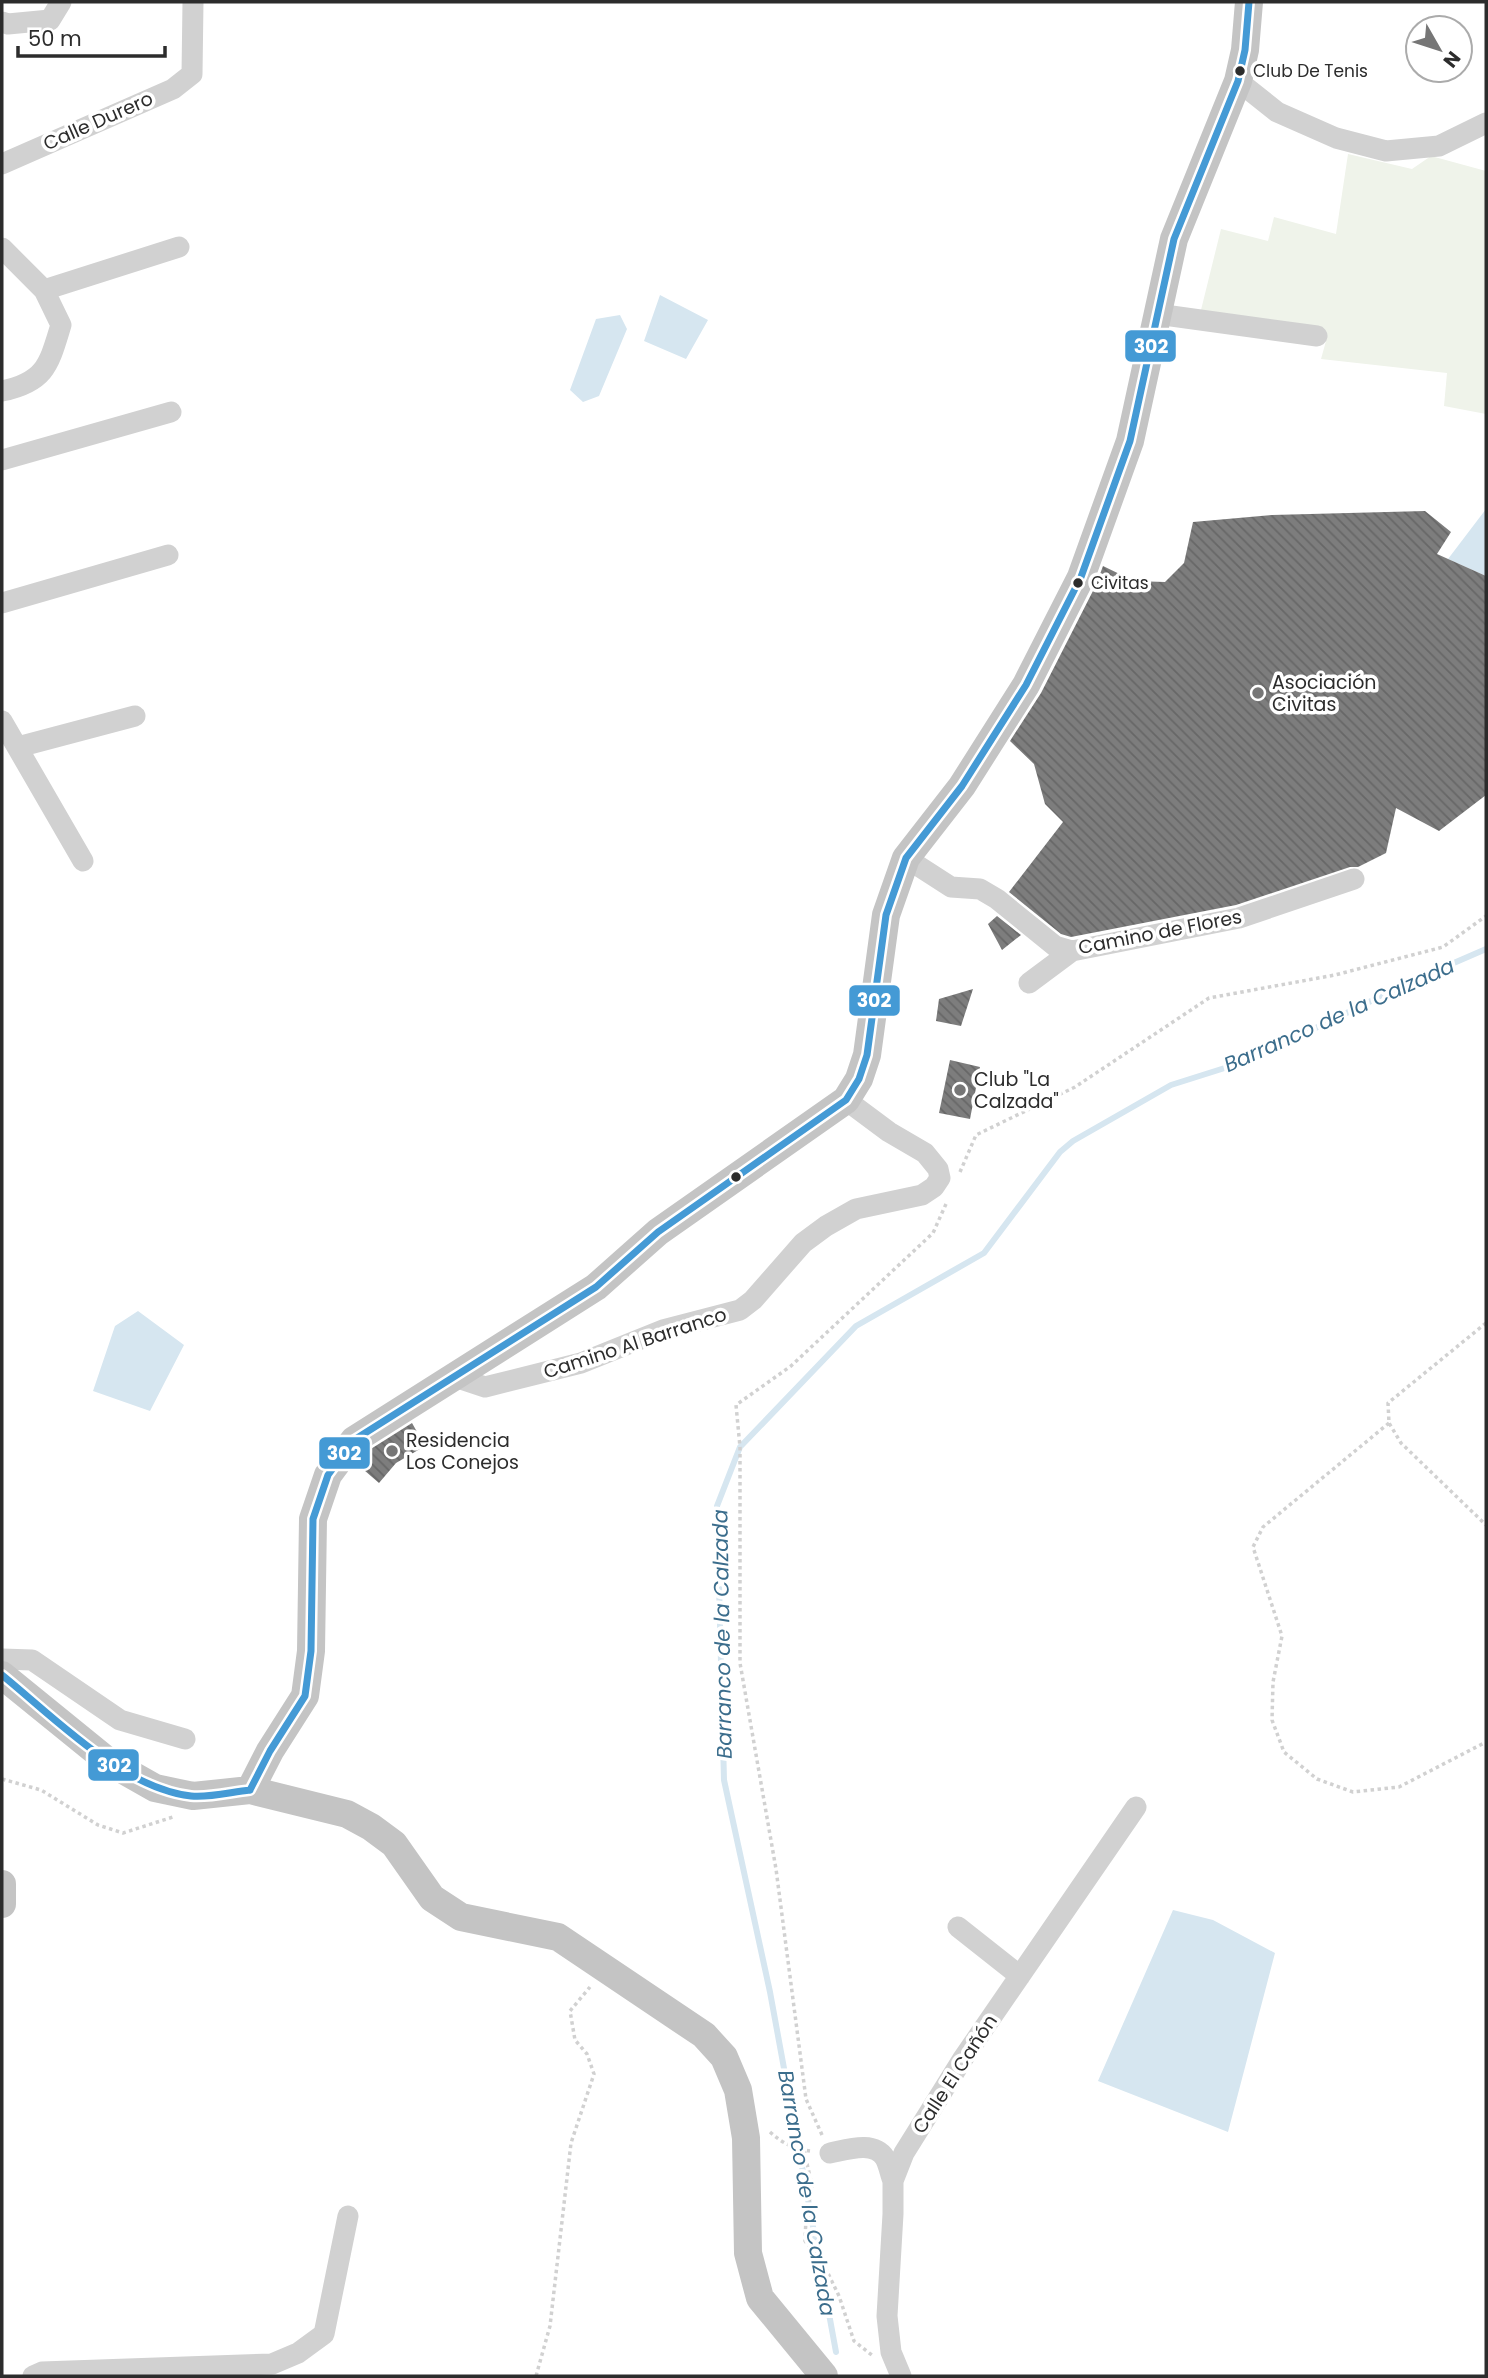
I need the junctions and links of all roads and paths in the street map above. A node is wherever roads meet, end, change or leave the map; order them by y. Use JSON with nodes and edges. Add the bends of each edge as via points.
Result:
{"nodes":[{"id":1,"x":61,"y":2,"type":"edge"},
{"id":2,"x":193,"y":2,"type":"edge"},
{"id":3,"x":1249,"y":2,"type":"edge"},
{"id":4,"x":2,"y":22,"type":"edge"},
{"id":5,"x":1238,"y":81,"type":"junction"},
{"id":6,"x":1486,"y":123,"type":"edge"},
{"id":7,"x":2,"y":163,"type":"edge"},
{"id":8,"x":179,"y":247,"type":"dead end"},
{"id":9,"x":2,"y":248,"type":"edge"},
{"id":10,"x":44,"y":290,"type":"junction"},
{"id":11,"x":1157,"y":314,"type":"junction"},
{"id":12,"x":1317,"y":336,"type":"dead end"},
{"id":13,"x":2,"y":391,"type":"edge"},
{"id":14,"x":171,"y":412,"type":"dead end"},
{"id":15,"x":2,"y":460,"type":"edge"},
{"id":16,"x":167,"y":555,"type":"dead end"},
{"id":17,"x":2,"y":603,"type":"edge"},
{"id":18,"x":135,"y":716,"type":"dead end"},
{"id":19,"x":2,"y":721,"type":"edge"},
{"id":20,"x":19,"y":747,"type":"junction"},
{"id":21,"x":906,"y":858,"type":"junction"},
{"id":22,"x":83,"y":861,"type":"dead end"},
{"id":23,"x":1354,"y":879,"type":"dead end"},
{"id":24,"x":1486,"y":916,"type":"edge"},
{"id":25,"x":1072,"y":951,"type":"junction"},
{"id":26,"x":1029,"y":983,"type":"dead end"},
{"id":27,"x":846,"y":1100,"type":"junction"},
{"id":28,"x":960,"y":1172,"type":"dead end"},
{"id":29,"x":949,"y":1196,"type":"dead end"},
{"id":30,"x":1486,"y":1323,"type":"edge"},
{"id":31,"x":455,"y":1377,"type":"junction"},
{"id":32,"x":1389,"y":1423,"type":"junction"},
{"id":33,"x":1486,"y":1525,"type":"edge"},
{"id":34,"x":2,"y":1659,"type":"edge"},
{"id":35,"x":2,"y":1675,"type":"edge"},
{"id":36,"x":185,"y":1739,"type":"dead end"},
{"id":37,"x":1486,"y":1742,"type":"edge"},
{"id":38,"x":2,"y":1779,"type":"edge"},
{"id":39,"x":250,"y":1790,"type":"junction"},
{"id":40,"x":193,"y":1796,"type":"junction"},
{"id":41,"x":1136,"y":1807,"type":"dead end"},
{"id":42,"x":2,"y":1884,"type":"edge"},
{"id":43,"x":2,"y":1904,"type":"edge"},
{"id":44,"x":958,"y":1927,"type":"dead end"},
{"id":45,"x":604,"y":1969,"type":"junction"},
{"id":46,"x":1020,"y":1976,"type":"junction"},
{"id":47,"x":766,"y":2128,"type":"dead end"},
{"id":48,"x":804,"y":2150,"type":"junction"},
{"id":49,"x":830,"y":2153,"type":"junction"},
{"id":50,"x":893,"y":2181,"type":"junction"},
{"id":51,"x":348,"y":2216,"type":"dead end"},
{"id":52,"x":898,"y":2369,"type":"edge"},
{"id":53,"x":93,"y":2373,"type":"edge"},
{"id":54,"x":33,"y":2376,"type":"edge"},
{"id":55,"x":536,"y":2376,"type":"edge"},
{"id":56,"x":824,"y":2376,"type":"edge"}],
"edges":[{"from":1,"to":4,"type":"street","via":[[50,20]]},
{"from":2,"to":7,"type":"street","name":"Calle Durero","via":[[192,74],[173,89]]},
{"from":3,"to":5,"type":"main road"},
{"from":5,"to":6,"type":"street","via":[[1278,112],[1336,138],[1386,151],[1439,146]]},
{"from":5,"to":11,"type":"main road","via":[[1174,239]]},
{"from":8,"to":10,"type":"street"},
{"from":9,"to":10,"type":"street"},
{"from":10,"to":13,"type":"street","via":[[61,325],[48,365],[23,387]]},
{"from":11,"to":12,"type":"street"},
{"from":11,"to":21,"type":"main road","via":[[1130,441],[1081,577],[1026,685],[962,786]]},
{"from":14,"to":15,"type":"street"},
{"from":16,"to":17,"type":"street"},
{"from":18,"to":20,"type":"street"},
{"from":19,"to":20,"type":"street"},
{"from":20,"to":22,"type":"street"},
{"from":21,"to":25,"type":"street","name":"Camino de Flores","via":[[951,887],[980,889],[1055,946]]},
{"from":21,"to":27,"type":"main road","via":[[886,915],[867,1055]]},
{"from":23,"to":25,"type":"street","name":"Camino de Flores","via":[[1239,918]]},
{"from":24,"to":28,"type":"path","via":[[1443,947],[1335,975],[1209,998],[1075,1087],[976,1135]]},
{"from":25,"to":26,"type":"street"},
{"from":27,"to":31,"type":"main road","via":[[658,1233],[596,1287]]},
{"from":27,"to":31,"type":"street","name":"Camino Al Barranco","via":[[925,1153],[940,1178],[934,1187],[922,1195],[856,1209],[826,1226],[803,1243],[740,1310],[663,1330],[581,1363],[485,1387]]},
{"from":29,"to":49,"type":"path","via":[[933,1233],[791,1366],[736,1405],[740,1663],[776,1869],[806,2099]]},
{"from":30,"to":32,"type":"path","via":[[1388,1403]]},
{"from":31,"to":39,"type":"main road","via":[[354,1440],[328,1475],[313,1519],[311,1651],[305,1696]]},
{"from":32,"to":33,"type":"path","via":[[1401,1443]]},
{"from":32,"to":37,"type":"path","via":[[1263,1527],[1253,1547],[1282,1636],[1272,1720],[1284,1752],[1317,1779],[1353,1792],[1399,1787]]},
{"from":34,"to":36,"type":"street","via":[[32,1660],[120,1720]]},
{"from":35,"to":40,"type":"main road","via":[[109,1762],[155,1788]]},
{"from":38,"to":40,"type":"path","via":[[41,1790],[98,1825],[122,1833],[180,1815]]},
{"from":39,"to":40,"type":"main road"},
{"from":39,"to":45,"type":"main road","via":[[347,1814],[394,1844],[432,1898],[461,1917],[558,1937]]},
{"from":41,"to":46,"type":"street","name":"Calle El Cañón"},
{"from":42,"to":43,"type":"main road"},
{"from":44,"to":46,"type":"street"},
{"from":45,"to":55,"type":"path","via":[[570,2011],[575,2040],[587,2054],[594,2074],[570,2143],[550,2326]]},
{"from":45,"to":56,"type":"main road","via":[[704,2035],[724,2057],[738,2090],[746,2138],[748,2253],[760,2298]]},
{"from":46,"to":50,"type":"street","name":"Calle El Cañón","via":[[904,2153]]},
{"from":47,"to":48,"type":"path","via":[[780,2142]]},
{"from":48,"to":49,"type":"path"},
{"from":48,"to":52,"type":"path","via":[[812,2186],[805,2241],[824,2265],[855,2341]]},
{"from":49,"to":50,"type":"street","via":[[873,2149],[884,2157]]},
{"from":50,"to":52,"type":"street","name":"Calle El Cañón","via":[[887,2316]]},
{"from":51,"to":53,"type":"street","via":[[324,2334],[298,2353],[272,2364]]},
{"from":53,"to":54,"type":"street"}]}
